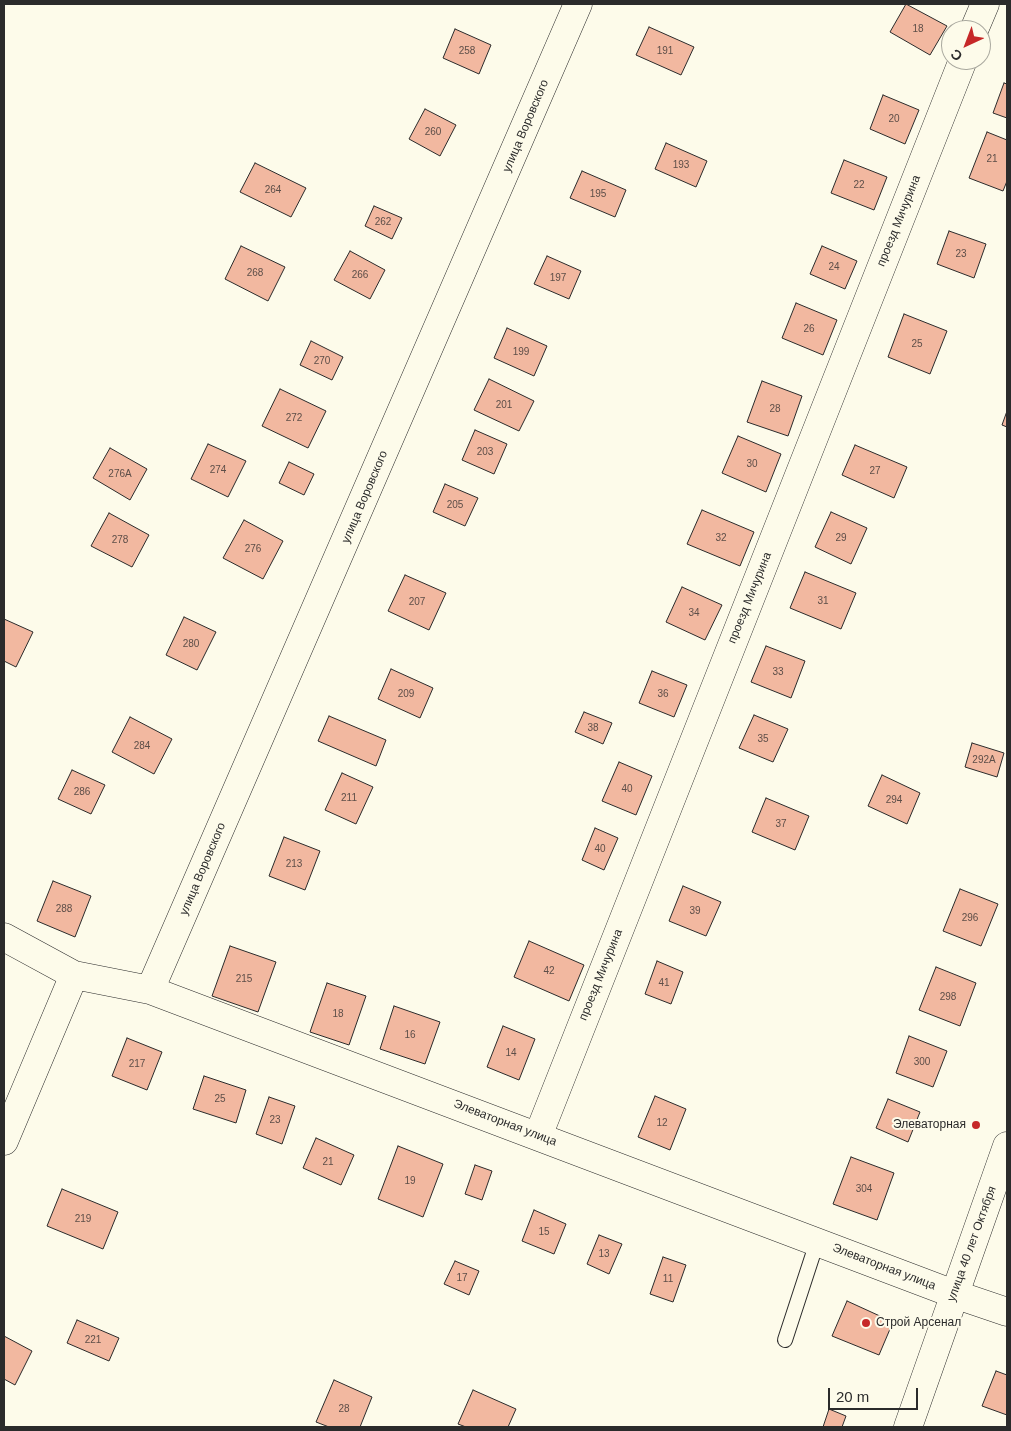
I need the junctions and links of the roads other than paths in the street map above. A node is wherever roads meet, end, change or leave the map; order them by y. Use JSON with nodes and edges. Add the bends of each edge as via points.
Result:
{"nodes":[{"id":1,"x":578,"y":4,"type":"edge"},
{"id":2,"x":985,"y":4,"type":"edge"},
{"id":3,"x":978,"y":20,"type":"edge"},
{"id":4,"x":958,"y":70,"type":"edge"},
{"id":5,"x":4,"y":937,"type":"edge"},
{"id":6,"x":74,"y":975,"type":"junction"},
{"id":7,"x":150,"y":990,"type":"junction"},
{"id":8,"x":538,"y":1136,"type":"junction"},
{"id":9,"x":4,"y":1141,"type":"edge"},
{"id":10,"x":1007,"y":1146,"type":"edge"},
{"id":11,"x":817,"y":1242,"type":"junction"},
{"id":12,"x":954,"y":1294,"type":"junction"},
{"id":13,"x":1007,"y":1312,"type":"edge"},
{"id":14,"x":785,"y":1340,"type":"dead end"},
{"id":15,"x":908,"y":1427,"type":"edge"}],
"edges":[{"from":1,"to":7,"type":"street","name":"улица Воровского"},
{"from":2,"to":3,"type":"street"},
{"from":4,"to":8,"type":"street","name":"проезд Мичурина"},
{"from":5,"to":6,"type":"street","name":"Элеваторная улица"},
{"from":6,"to":7,"type":"street","name":"Элеваторная улица"},
{"from":6,"to":9,"type":"street"},
{"from":7,"to":8,"type":"street","name":"Элеваторная улица"},
{"from":8,"to":11,"type":"street","name":"Элеваторная улица"},
{"from":10,"to":12,"type":"street","name":"улица 40 лет Октября"},
{"from":11,"to":12,"type":"street","name":"Элеваторная улица"},
{"from":11,"to":14,"type":"lane"},
{"from":12,"to":13,"type":"street","name":"Элеваторная улица"},
{"from":12,"to":15,"type":"street","name":"улица 40 лет Октября"}]}
